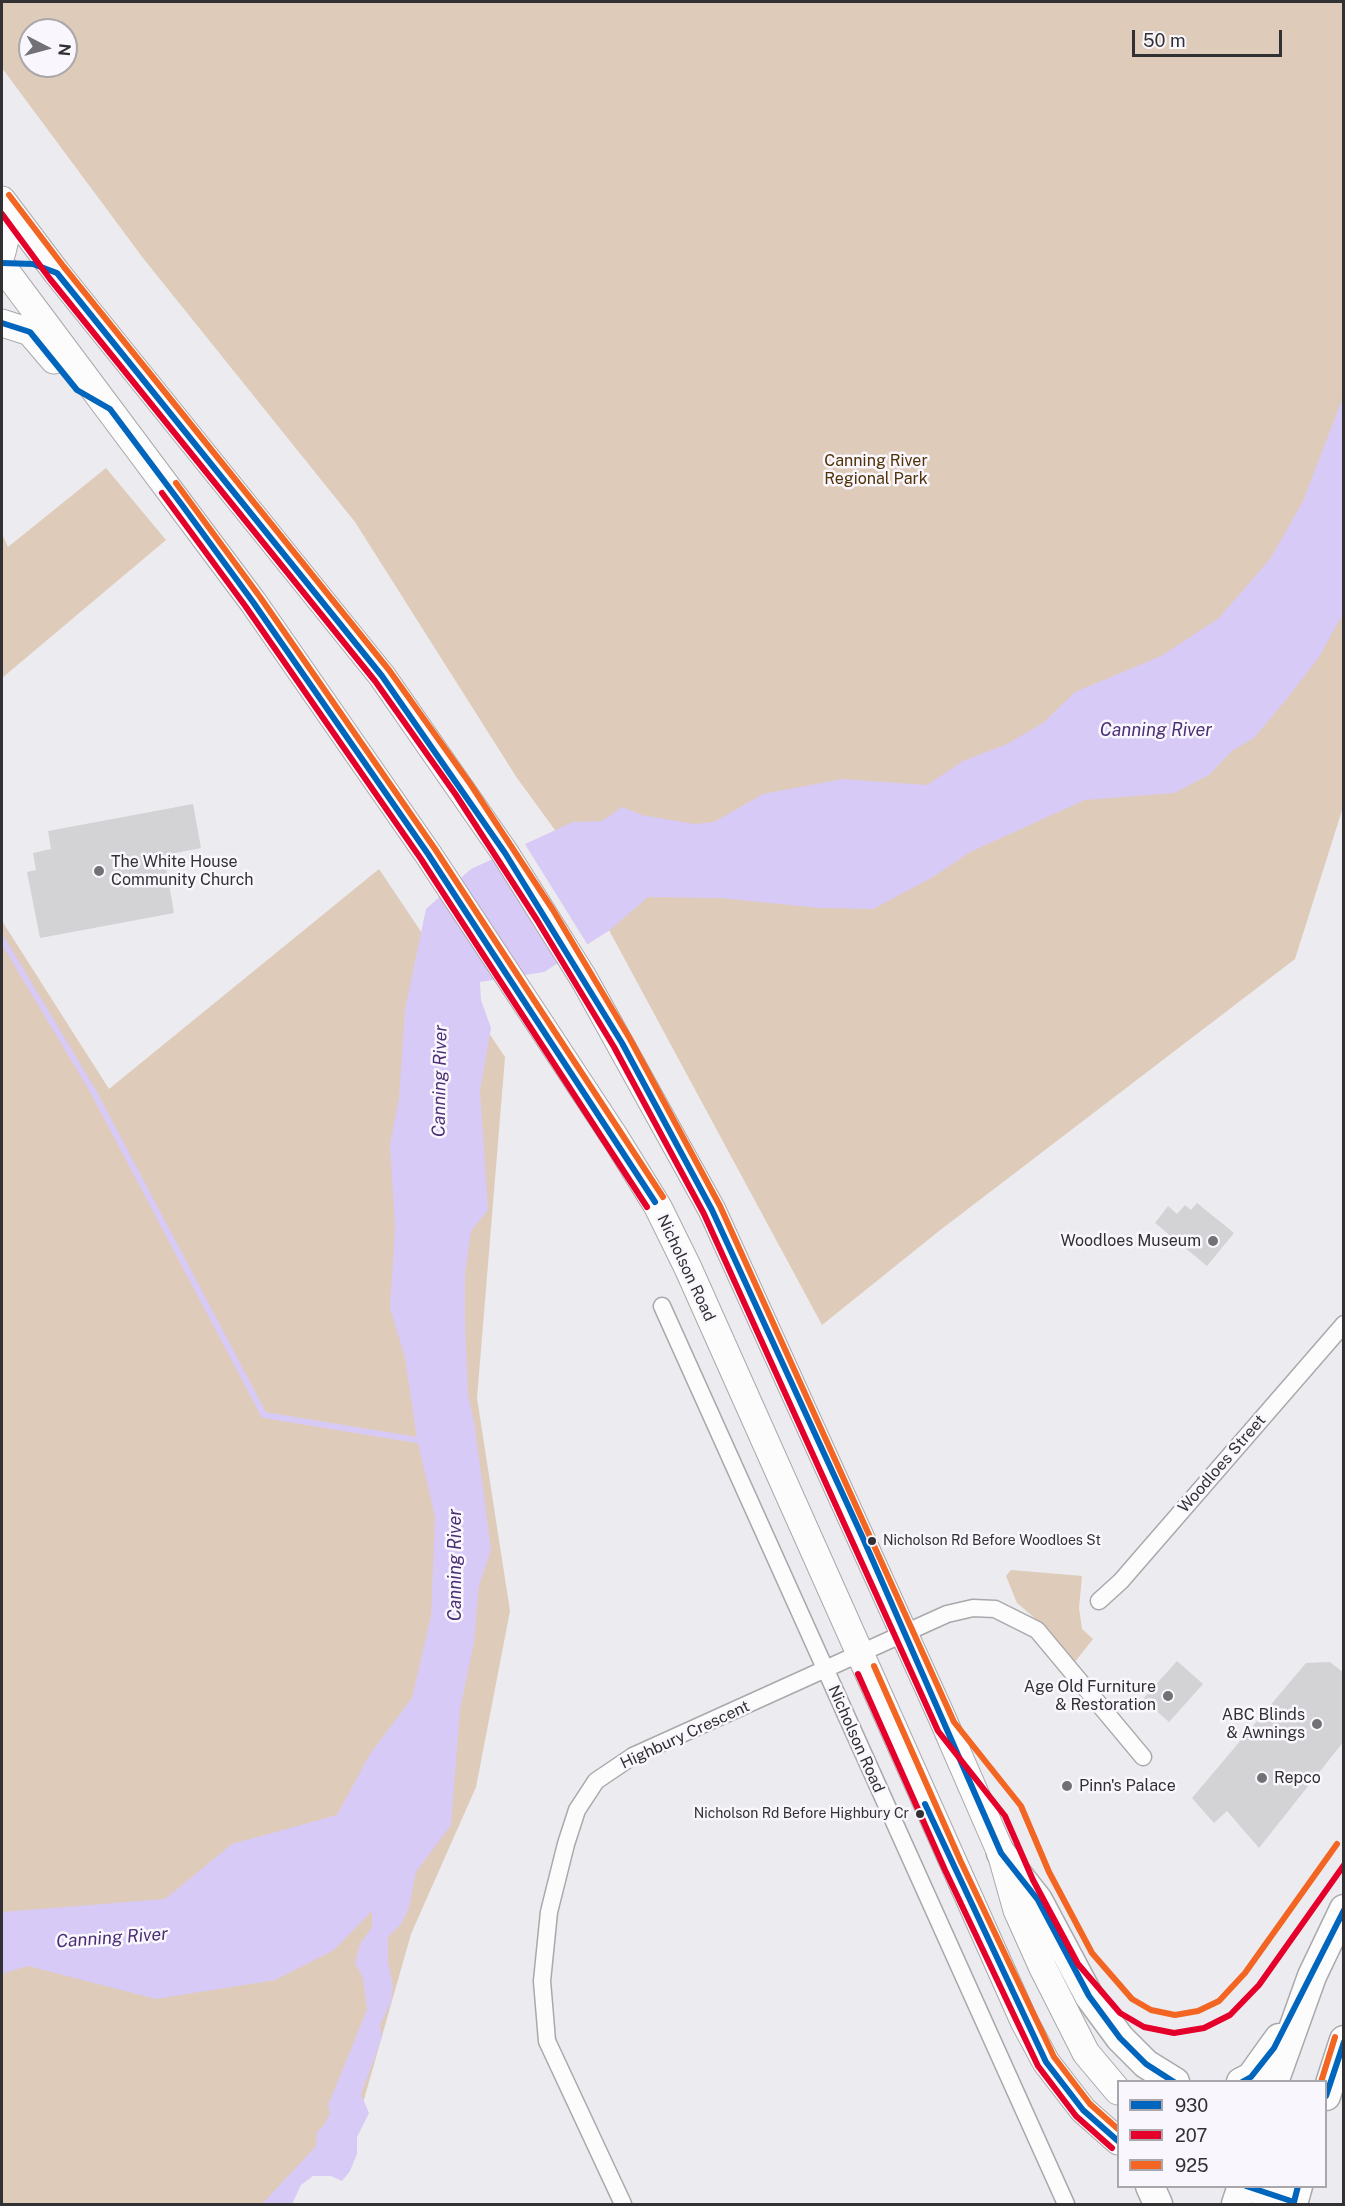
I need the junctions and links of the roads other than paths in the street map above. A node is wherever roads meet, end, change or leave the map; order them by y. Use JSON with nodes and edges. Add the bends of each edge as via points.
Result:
{"nodes":[{"id":1,"x":6,"y":207,"type":"edge"},
{"id":2,"x":2,"y":252,"type":"edge"},
{"id":3,"x":2,"y":264,"type":"edge"},
{"id":4,"x":57,"y":273,"type":"junction"},
{"id":5,"x":2,"y":323,"type":"edge"},
{"id":6,"x":110,"y":409,"type":"junction"},
{"id":7,"x":662,"y":1306,"type":"dead end"},
{"id":8,"x":1344,"y":1324,"type":"edge"},
{"id":9,"x":1100,"y":1601,"type":"dead end"},
{"id":10,"x":905,"y":1634,"type":"junction"},
{"id":11,"x":859,"y":1654,"type":"junction"},
{"id":12,"x":825,"y":1670,"type":"junction"},
{"id":13,"x":1143,"y":1757,"type":"dead end"},
{"id":14,"x":1001,"y":1853,"type":"junction"},
{"id":15,"x":1344,"y":1909,"type":"edge"},
{"id":16,"x":1312,"y":1976,"type":"junction"},
{"id":17,"x":1344,"y":2040,"type":"edge"},
{"id":18,"x":1172,"y":2080,"type":"edge"},
{"id":19,"x":1246,"y":2080,"type":"edge"},
{"id":20,"x":1275,"y":2080,"type":"edge"},
{"id":21,"x":1117,"y":2089,"type":"edge"},
{"id":22,"x":1327,"y":2093,"type":"edge"},
{"id":23,"x":1117,"y":2139,"type":"edge"},
{"id":24,"x":1150,"y":2188,"type":"edge"},
{"id":25,"x":1243,"y":2188,"type":"edge"},
{"id":26,"x":1248,"y":2188,"type":"edge"},
{"id":27,"x":1295,"y":2198,"type":"edge"},
{"id":28,"x":622,"y":2205,"type":"edge"},
{"id":29,"x":1066,"y":2205,"type":"edge"},
{"id":30,"x":1158,"y":2205,"type":"edge"},
{"id":31,"x":1236,"y":2205,"type":"edge"}],
"edges":[{"from":1,"to":2,"type":"main road"},
{"from":1,"to":4,"type":"main road"},
{"from":3,"to":4,"type":"main road","via":[[33,264]]},
{"from":3,"to":6,"type":"main road","name":"Nicholson Road"},
{"from":4,"to":10,"type":"main road","via":[[382,676],[539,906],[622,1043],[712,1210]]},
{"from":5,"to":6,"type":"main road","via":[[30,332],[77,390]]},
{"from":6,"to":11,"type":"main road","name":"Nicholson Road","via":[[253,602],[428,854],[616,1139],[668,1227]]},
{"from":7,"to":12,"type":"street","name":"Nicholson Road"},
{"from":8,"to":9,"type":"street","name":"Woodloes Street"},
{"from":10,"to":11,"type":"street"},
{"from":10,"to":13,"type":"street","via":[[947,1614],[973,1608],[995,1609],[1036,1630]]},
{"from":10,"to":14,"type":"main road"},
{"from":11,"to":12,"type":"street","name":"Highbury Crescent"},
{"from":11,"to":23,"type":"main road","name":"Nicholson Road","via":[[1046,2062],[1083,2110]]},
{"from":12,"to":28,"type":"street","name":"Highbury Crescent","via":[[633,1756],[596,1780],[577,1810],[549,1912],[542,1981],[547,2042]]},
{"from":12,"to":29,"type":"street","name":"Nicholson Road"},
{"from":14,"to":18,"type":"highway","via":[[1038,1900],[1089,1996],[1119,2038],[1146,2064]]},
{"from":14,"to":21,"type":"main road","via":[[1017,1910],[1070,2026],[1086,2053]]},
{"from":15,"to":16,"type":"highway"},
{"from":16,"to":19,"type":"highway","via":[[1274,2048]]},
{"from":16,"to":20,"type":"highway"},
{"from":17,"to":22,"type":"highway"},
{"from":24,"to":30,"type":"highway"},
{"from":25,"to":31,"type":"highway"},
{"from":26,"to":27,"type":"main road"}]}
